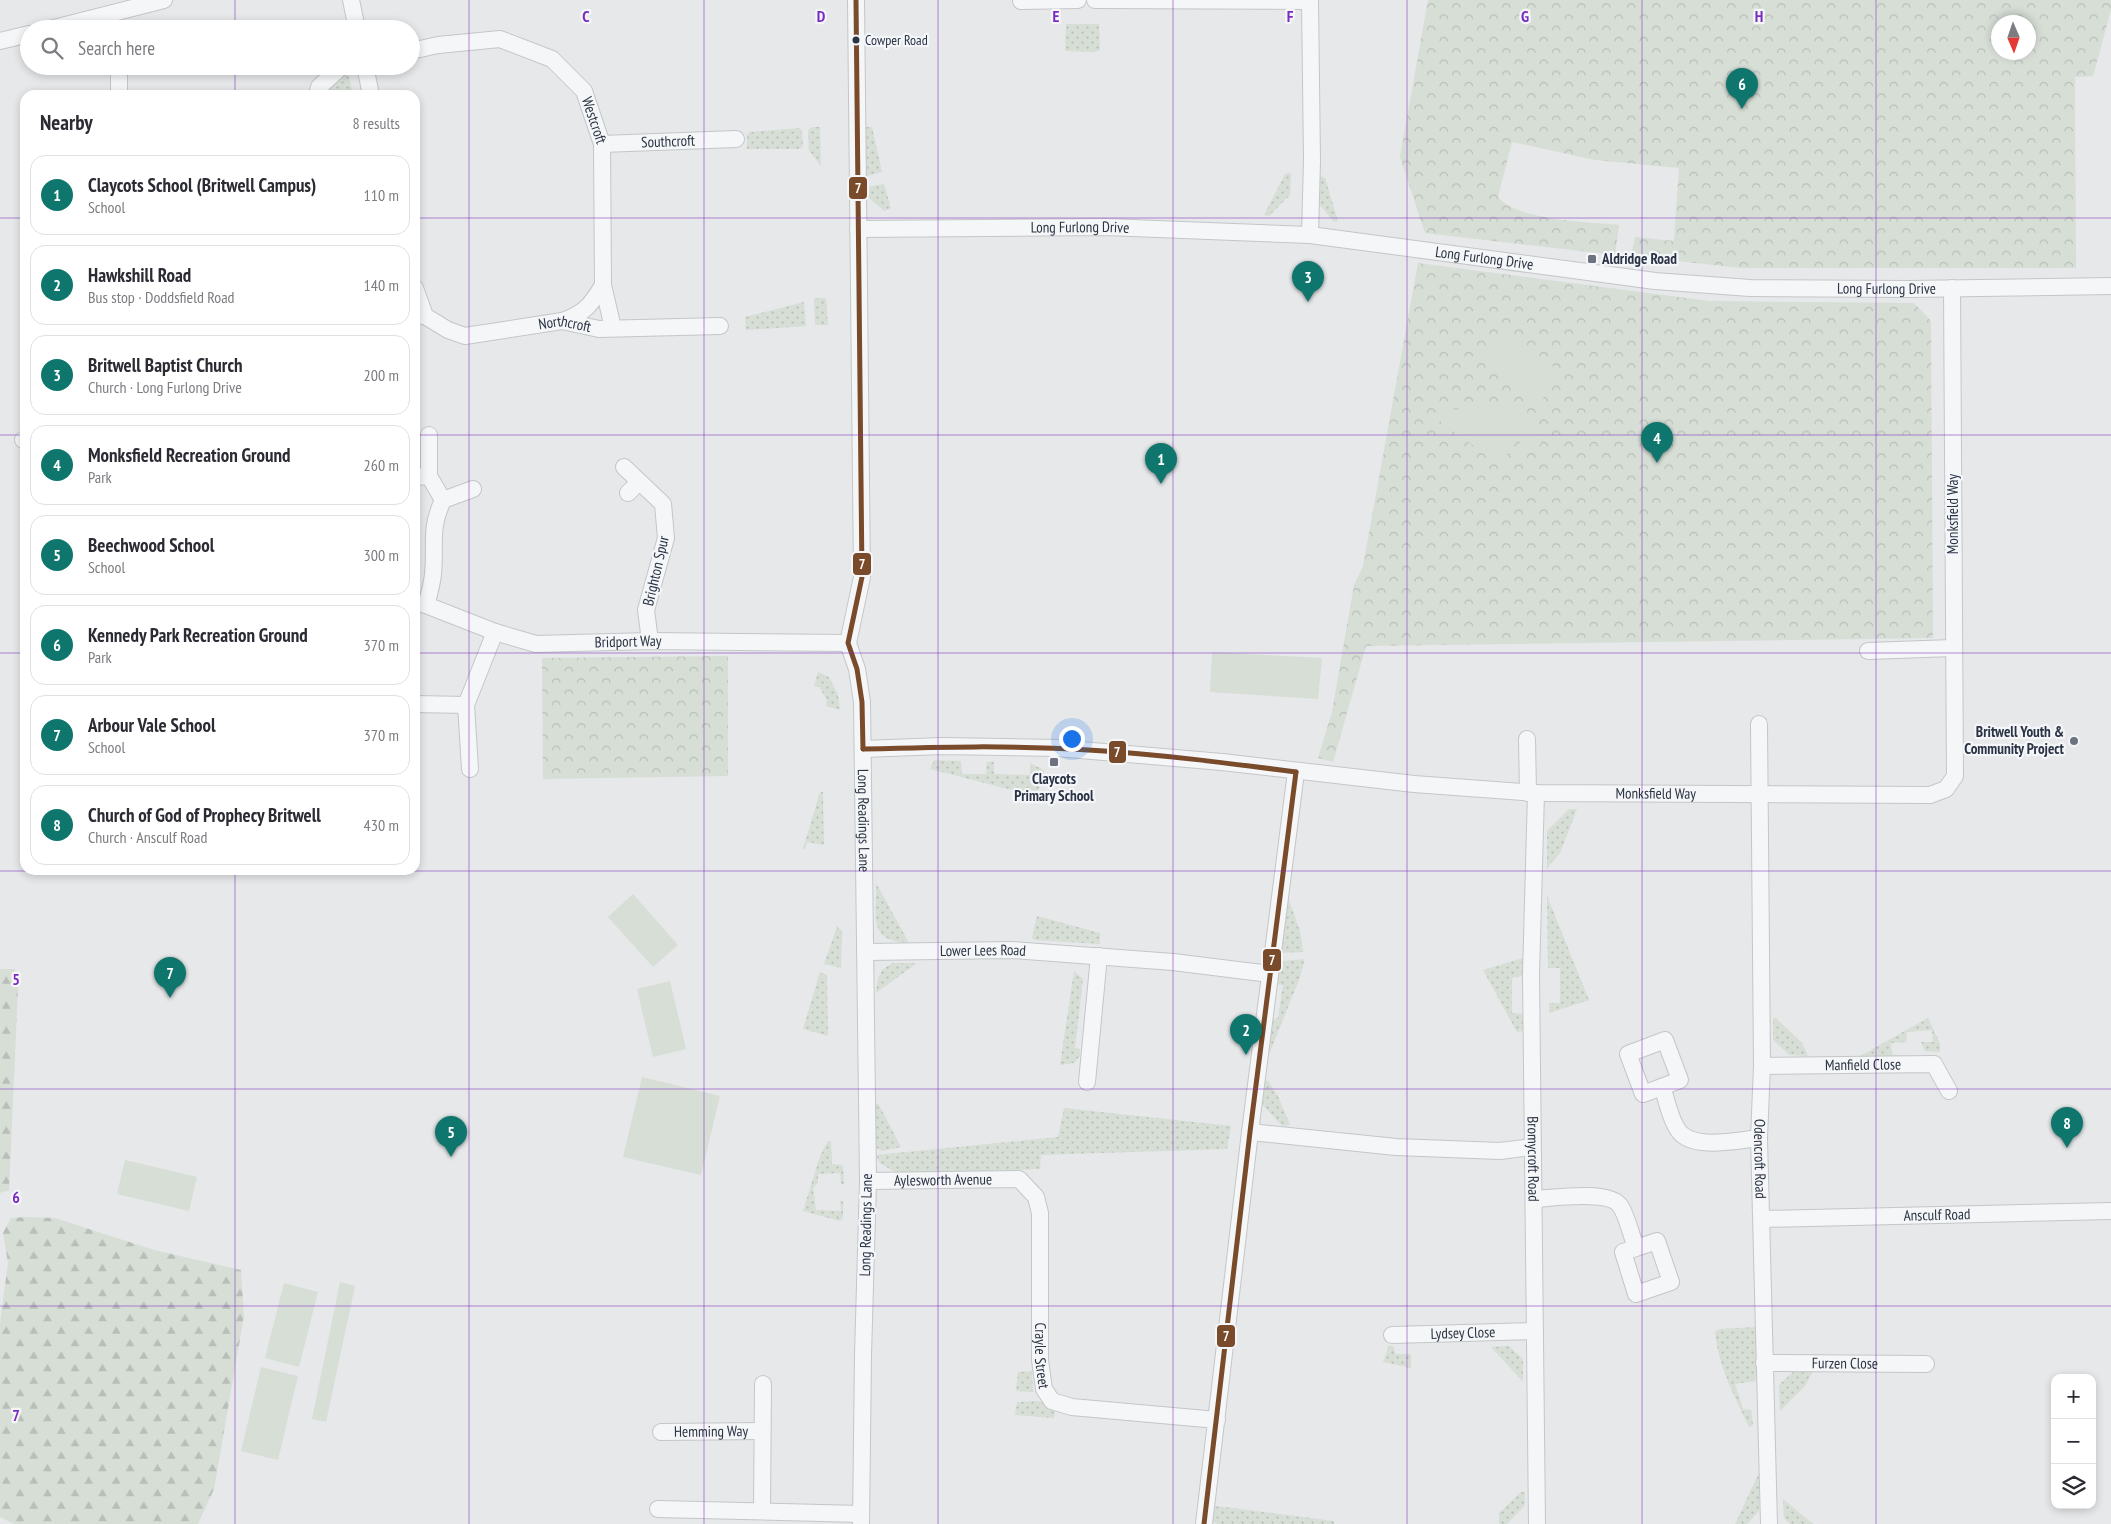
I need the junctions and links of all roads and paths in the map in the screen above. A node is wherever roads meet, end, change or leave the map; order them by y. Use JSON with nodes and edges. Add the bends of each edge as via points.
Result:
{"nodes":[{"id":1,"x":164,"y":0,"type":"edge"},
{"id":2,"x":351,"y":0,"type":"edge"},
{"id":3,"x":856,"y":0,"type":"edge"},
{"id":4,"x":1078,"y":0,"type":"edge"},
{"id":5,"x":1094,"y":0,"type":"edge"},
{"id":6,"x":1310,"y":0,"type":"edge"},
{"id":7,"x":1022,"y":1,"type":"dead end"},
{"id":8,"x":118,"y":20,"type":"edge"},
{"id":9,"x":355,"y":20,"type":"edge"},
{"id":10,"x":20,"y":36,"type":"edge"},
{"id":11,"x":0,"y":41,"type":"edge"},
{"id":12,"x":420,"y":49,"type":"edge"},
{"id":13,"x":119,"y":75,"type":"edge"},
{"id":14,"x":332,"y":75,"type":"edge"},
{"id":15,"x":367,"y":75,"type":"edge"},
{"id":16,"x":119,"y":90,"type":"edge"},
{"id":17,"x":318,"y":90,"type":"edge"},
{"id":18,"x":370,"y":90,"type":"edge"},
{"id":19,"x":736,"y":139,"type":"dead end"},
{"id":20,"x":602,"y":144,"type":"junction"},
{"id":21,"x":858,"y":230,"type":"junction"},
{"id":22,"x":1310,"y":235,"type":"junction"},
{"id":23,"x":603,"y":285,"type":"junction"},
{"id":24,"x":2111,"y":286,"type":"edge"},
{"id":25,"x":1952,"y":288,"type":"junction"},
{"id":26,"x":420,"y":316,"type":"edge"},
{"id":27,"x":562,"y":321,"type":"junction"},
{"id":28,"x":720,"y":326,"type":"dead end"},
{"id":29,"x":613,"y":328,"type":"junction"},
{"id":30,"x":429,"y":435,"type":"dead end"},
{"id":31,"x":624,"y":467,"type":"dead end"},
{"id":32,"x":422,"y":476,"type":"edge"},
{"id":33,"x":473,"y":488,"type":"dead end"},
{"id":34,"x":443,"y":500,"type":"junction"},
{"id":35,"x":421,"y":604,"type":"edge"},
{"id":36,"x":495,"y":632,"type":"junction"},
{"id":37,"x":650,"y":641,"type":"junction"},
{"id":38,"x":848,"y":643,"type":"junction"},
{"id":39,"x":1953,"y":648,"type":"junction"},
{"id":40,"x":1868,"y":651,"type":"dead end"},
{"id":41,"x":420,"y":704,"type":"edge"},
{"id":42,"x":466,"y":705,"type":"junction"},
{"id":43,"x":1759,"y":724,"type":"dead end"},
{"id":44,"x":1527,"y":739,"type":"dead end"},
{"id":45,"x":863,"y":749,"type":"junction"},
{"id":46,"x":470,"y":769,"type":"dead end"},
{"id":47,"x":1296,"y":772,"type":"junction"},
{"id":48,"x":1532,"y":793,"type":"junction"},
{"id":49,"x":1759,"y":793,"type":"junction"},
{"id":50,"x":864,"y":952,"type":"junction"},
{"id":51,"x":1099,"y":956,"type":"junction"},
{"id":52,"x":1270,"y":974,"type":"junction"},
{"id":53,"x":1762,"y":1066,"type":"junction"},
{"id":54,"x":1086,"y":1082,"type":"dead end"},
{"id":55,"x":1662,"y":1087,"type":"dead end"},
{"id":56,"x":1949,"y":1091,"type":"dead end"},
{"id":57,"x":1250,"y":1132,"type":"junction"},
{"id":58,"x":1759,"y":1138,"type":"junction"},
{"id":59,"x":1532,"y":1147,"type":"junction"},
{"id":60,"x":1018,"y":1179,"type":"joint"},
{"id":61,"x":868,"y":1181,"type":"junction"},
{"id":62,"x":1535,"y":1199,"type":"junction"},
{"id":63,"x":2111,"y":1211,"type":"edge"},
{"id":64,"x":1762,"y":1218,"type":"junction"},
{"id":65,"x":1636,"y":1248,"type":"dead end"},
{"id":66,"x":1535,"y":1331,"type":"junction"},
{"id":67,"x":1392,"y":1335,"type":"dead end"},
{"id":68,"x":1764,"y":1363,"type":"junction"},
{"id":69,"x":1926,"y":1364,"type":"dead end"},
{"id":70,"x":763,"y":1384,"type":"dead end"},
{"id":71,"x":1216,"y":1420,"type":"junction"},
{"id":72,"x":762,"y":1431,"type":"junction"},
{"id":73,"x":661,"y":1432,"type":"dead end"},
{"id":74,"x":658,"y":1509,"type":"dead end"},
{"id":75,"x":762,"y":1511,"type":"junction"},
{"id":76,"x":861,"y":1519,"type":"edge"},
{"id":77,"x":1204,"y":1524,"type":"edge"},
{"id":78,"x":1537,"y":1524,"type":"edge"},
{"id":79,"x":1769,"y":1524,"type":"edge"}],
"edges":[{"from":1,"to":8,"type":"street"},
{"from":2,"to":9,"type":"street"},
{"from":3,"to":21,"type":"street"},
{"from":4,"to":7,"type":"street"},
{"from":5,"to":6,"type":"street"},
{"from":6,"to":22,"type":"street"},
{"from":10,"to":11,"type":"street"},
{"from":12,"to":20,"type":"street","name":"Westcroft","via":[[500,39],[552,59],[584,91]]},
{"from":13,"to":16,"type":"street"},
{"from":14,"to":17,"type":"street"},
{"from":15,"to":18,"type":"street"},
{"from":19,"to":20,"type":"street","name":"Southcroft"},
{"from":20,"to":23,"type":"street","name":"Westcroft"},
{"from":21,"to":22,"type":"street","name":"Long Furlong Drive","via":[[1106,227]]},
{"from":21,"to":38,"type":"street","via":[[862,577]]},
{"from":22,"to":25,"type":"street","name":"Long Furlong Drive","via":[[1655,281],[1750,288]]},
{"from":23,"to":27,"type":"street","via":[[580,315]]},
{"from":23,"to":29,"type":"street","name":"Westcroft"},
{"from":24,"to":25,"type":"street","name":"Long Furlong Drive"},
{"from":25,"to":39,"type":"street","name":"Monksfield Way"},
{"from":26,"to":27,"type":"street","name":"Northcroft","via":[[465,336]]},
{"from":27,"to":29,"type":"street","name":"Northcroft","via":[[599,329]]},
{"from":28,"to":29,"type":"street","name":"Northcroft"},
{"from":30,"to":32,"type":"street"},
{"from":31,"to":37,"type":"street","name":"Brighton Spur","via":[[634,487],[663,504],[666,538],[646,610]]},
{"from":32,"to":34,"type":"street"},
{"from":33,"to":34,"type":"street"},
{"from":34,"to":35,"type":"street","via":[[435,517],[432,538],[433,572]]},
{"from":35,"to":36,"type":"street","name":"Bridport Way"},
{"from":36,"to":37,"type":"street","name":"Bridport Way","via":[[536,644]]},
{"from":36,"to":42,"type":"street"},
{"from":37,"to":38,"type":"street","name":"Bridport Way"},
{"from":38,"to":45,"type":"street","name":"Long Readings Lane","via":[[857,669],[862,702]]},
{"from":39,"to":40,"type":"street"},
{"from":39,"to":49,"type":"street","name":"Monksfield Way","via":[[1955,776],[1946,789],[1930,795]]},
{"from":41,"to":42,"type":"street"},
{"from":42,"to":46,"type":"street"},
{"from":43,"to":49,"type":"street","name":"Odencroft Road"},
{"from":44,"to":48,"type":"street","name":"Bromycroft Road"},
{"from":45,"to":47,"type":"street","name":"Monksfield Way","via":[[942,746],[1057,748],[1222,762]]},
{"from":45,"to":50,"type":"street","name":"Long Readings Lane"},
{"from":47,"to":48,"type":"street","name":"Monksfield Way"},
{"from":47,"to":52,"type":"street"},
{"from":48,"to":49,"type":"street","name":"Monksfield Way"},
{"from":48,"to":59,"type":"street","name":"Bromycroft Road"},
{"from":49,"to":53,"type":"street","name":"Odencroft Road"},
{"from":50,"to":51,"type":"street","name":"Lower Lees Road","via":[[1012,950]]},
{"from":50,"to":61,"type":"street","name":"Long Readings Lane"},
{"from":51,"to":52,"type":"street","name":"Lower Lees Road"},
{"from":51,"to":54,"type":"street"},
{"from":52,"to":57,"type":"street"},
{"from":53,"to":56,"type":"street","name":"Manfield Close","via":[[1934,1064]]},
{"from":53,"to":58,"type":"street","name":"Odencroft Road"},
{"from":55,"to":58,"type":"street","via":[[1678,1131],[1688,1139],[1711,1144]]},
{"from":57,"to":59,"type":"street","via":[[1396,1147],[1500,1152]]},
{"from":57,"to":71,"type":"street"},
{"from":58,"to":64,"type":"street","name":"Odencroft Road"},
{"from":59,"to":62,"type":"street","name":"Bromycroft Road"},
{"from":60,"to":61,"type":"street","name":"Aylesworth Avenue"},
{"from":60,"to":71,"type":"street","name":"Crayle Street","via":[[1036,1197],[1040,1213],[1040,1360],[1044,1389],[1052,1401],[1072,1407]]},
{"from":61,"to":76,"type":"street","name":"Long Readings Lane"},
{"from":62,"to":65,"type":"street","via":[[1597,1196],[1612,1199],[1620,1206]]},
{"from":62,"to":66,"type":"street","name":"Bromycroft Road"},
{"from":63,"to":64,"type":"street","name":"Ansculf Road"},
{"from":64,"to":68,"type":"street","name":"Odencroft Road"},
{"from":66,"to":67,"type":"street","name":"Lydsey Close"},
{"from":66,"to":78,"type":"street","name":"Bromycroft Road"},
{"from":68,"to":69,"type":"street","name":"Furzen Close"},
{"from":68,"to":79,"type":"street","name":"Odencroft Road"},
{"from":70,"to":72,"type":"street","name":"Hemming Way"},
{"from":71,"to":77,"type":"street"},
{"from":72,"to":73,"type":"street","name":"Hemming Way"},
{"from":72,"to":75,"type":"street","name":"Hemming Way"},
{"from":74,"to":75,"type":"street"},
{"from":75,"to":76,"type":"street"}]}
